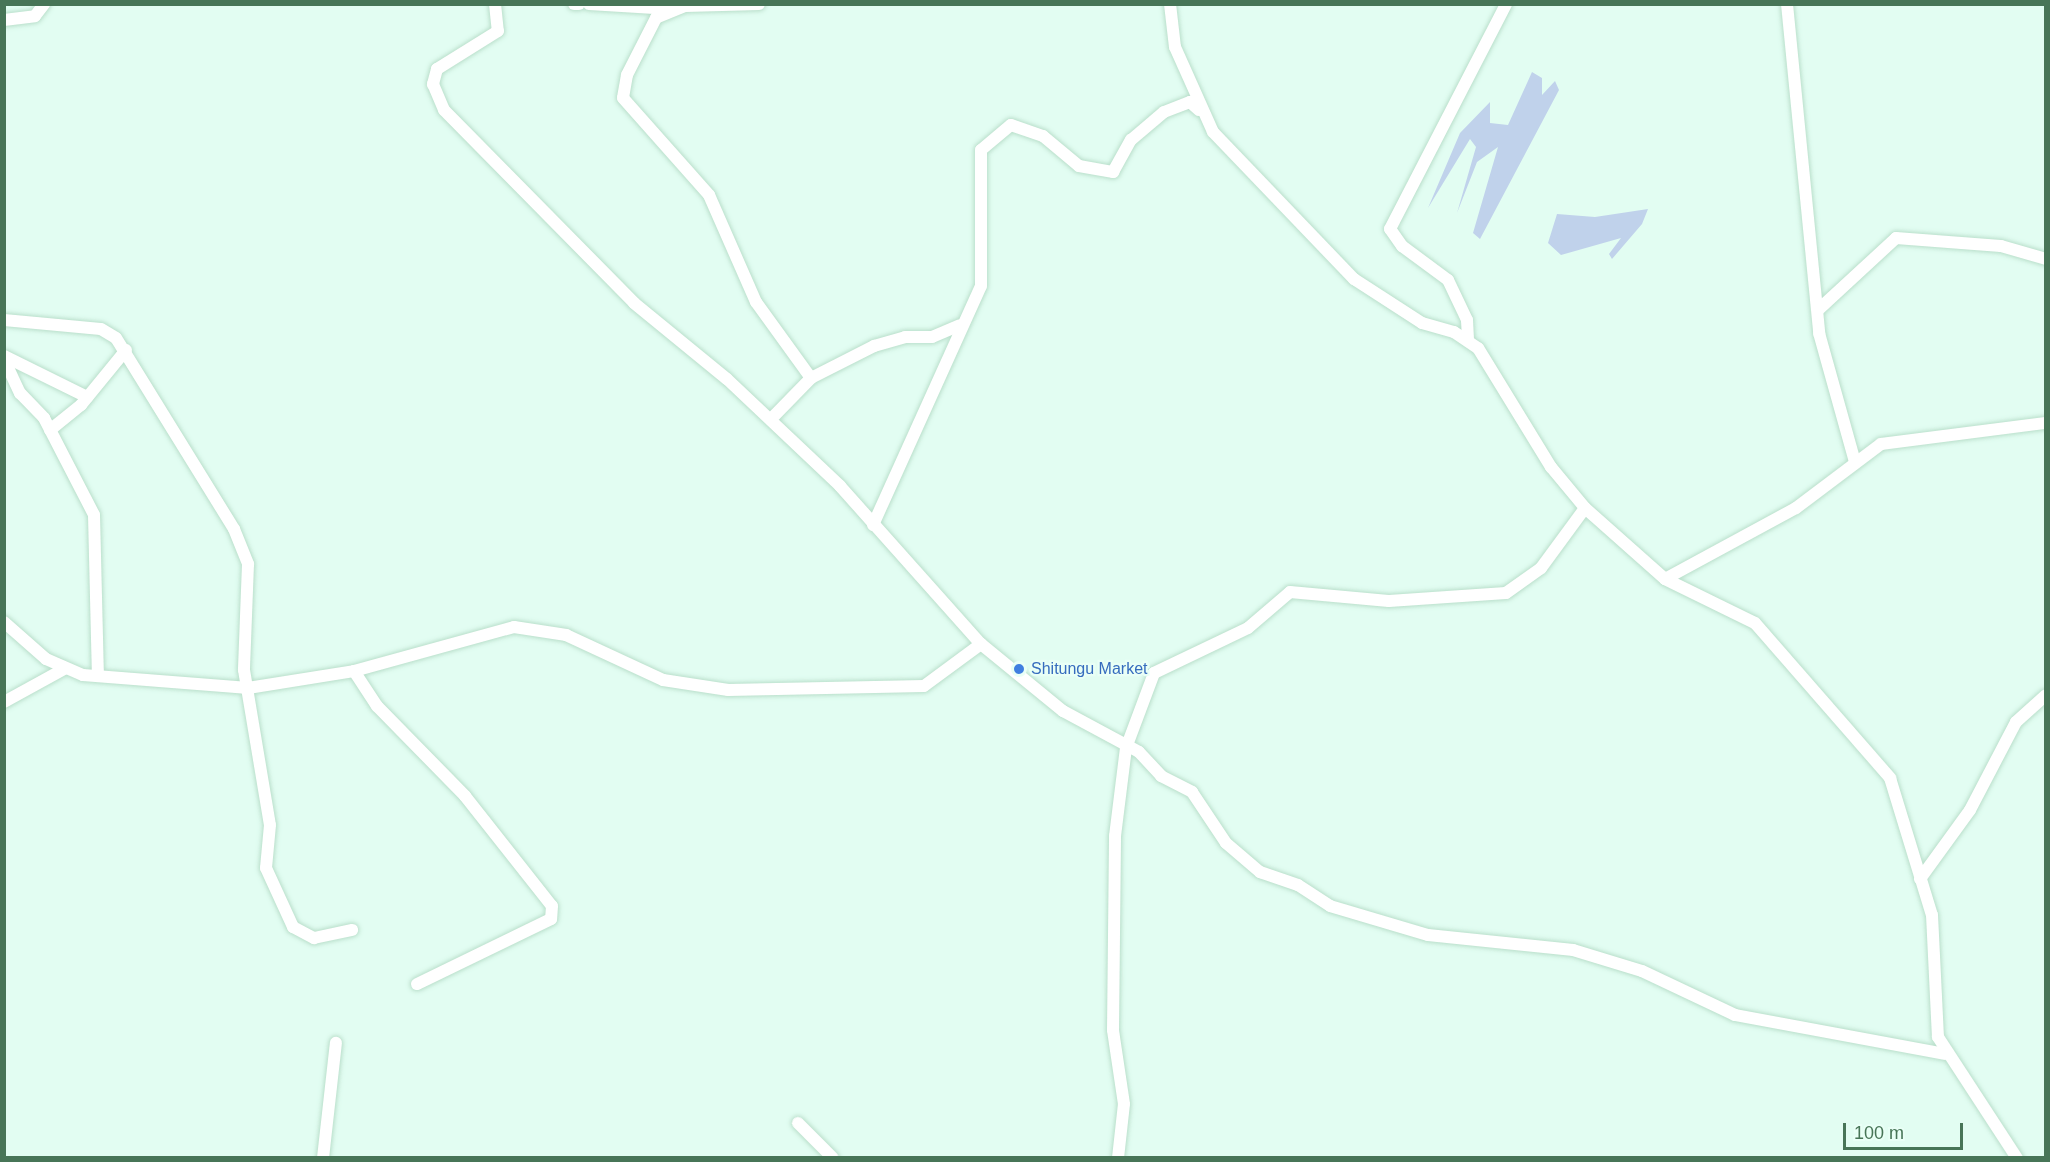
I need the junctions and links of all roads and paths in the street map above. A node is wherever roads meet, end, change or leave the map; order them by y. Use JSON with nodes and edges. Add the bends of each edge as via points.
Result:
{"nodes":[{"id":1,"x":44,"y":4,"type":"edge"},
{"id":2,"x":495,"y":4,"type":"edge"},
{"id":3,"x":574,"y":4,"type":"edge"},
{"id":4,"x":579,"y":4,"type":"edge"},
{"id":5,"x":589,"y":4,"type":"edge"},
{"id":6,"x":759,"y":4,"type":"edge"},
{"id":7,"x":1170,"y":4,"type":"edge"},
{"id":8,"x":1506,"y":4,"type":"edge"},
{"id":9,"x":1787,"y":4,"type":"edge"},
{"id":10,"x":671,"y":9,"type":"junction"},
{"id":11,"x":4,"y":20,"type":"edge"},
{"id":12,"x":1199,"y":110,"type":"junction"},
{"id":13,"x":2046,"y":259,"type":"edge"},
{"id":14,"x":1818,"y":310,"type":"junction"},
{"id":15,"x":4,"y":320,"type":"edge"},
{"id":16,"x":960,"y":324,"type":"junction"},
{"id":17,"x":1468,"y":339,"type":"junction"},
{"id":18,"x":126,"y":350,"type":"junction"},
{"id":19,"x":4,"y":357,"type":"edge"},
{"id":20,"x":811,"y":378,"type":"junction"},
{"id":21,"x":87,"y":397,"type":"junction"},
{"id":22,"x":771,"y":419,"type":"junction"},
{"id":23,"x":2046,"y":423,"type":"edge"},
{"id":24,"x":50,"y":430,"type":"junction"},
{"id":25,"x":1855,"y":462,"type":"junction"},
{"id":26,"x":1586,"y":508,"type":"junction"},
{"id":27,"x":873,"y":525,"type":"junction"},
{"id":28,"x":1665,"y":579,"type":"junction"},
{"id":29,"x":4,"y":622,"type":"edge"},
{"id":30,"x":981,"y":644,"type":"junction"},
{"id":31,"x":64,"y":669,"type":"junction"},
{"id":32,"x":354,"y":671,"type":"junction"},
{"id":33,"x":98,"y":676,"type":"junction"},
{"id":34,"x":248,"y":688,"type":"junction"},
{"id":35,"x":2046,"y":695,"type":"edge"},
{"id":36,"x":4,"y":702,"type":"edge"},
{"id":37,"x":1126,"y":748,"type":"junction"},
{"id":38,"x":1920,"y":879,"type":"junction"},
{"id":39,"x":352,"y":930,"type":"dead end"},
{"id":40,"x":417,"y":984,"type":"dead end"},
{"id":41,"x":336,"y":1043,"type":"dead end"},
{"id":42,"x":1945,"y":1054,"type":"junction"},
{"id":43,"x":798,"y":1124,"type":"dead end"},
{"id":44,"x":323,"y":1158,"type":"edge"},
{"id":45,"x":834,"y":1158,"type":"edge"},
{"id":46,"x":1118,"y":1158,"type":"edge"},
{"id":47,"x":2017,"y":1158,"type":"edge"}],
"edges":[{"from":1,"to":11,"type":"street","via":[[35,16]]},
{"from":2,"to":22,"type":"street","via":[[498,31],[437,69],[433,84],[444,110],[633,303]]},
{"from":3,"to":4,"type":"street"},
{"from":5,"to":10,"type":"street"},
{"from":6,"to":10,"type":"street"},
{"from":7,"to":12,"type":"street","via":[[1175,48]]},
{"from":8,"to":17,"type":"street","via":[[1390,228],[1402,246],[1448,280],[1467,320]]},
{"from":9,"to":14,"type":"street"},
{"from":10,"to":20,"type":"street","via":[[656,18],[627,75],[623,98],[709,195],[766,320]]},
{"from":12,"to":16,"type":"street","via":[[1190,102],[1164,112],[1131,140],[1113,172],[1079,166],[1043,136],[1011,125],[981,150],[983,280]]},
{"from":12,"to":17,"type":"street","via":[[1213,132],[1354,279],[1422,322]]},
{"from":13,"to":14,"type":"street","via":[[2001,246],[1896,238]]},
{"from":14,"to":25,"type":"street","via":[[1824,362]]},
{"from":15,"to":18,"type":"street","via":[[101,329]]},
{"from":16,"to":20,"type":"street","via":[[932,337],[887,340]]},
{"from":16,"to":27,"type":"street"},
{"from":17,"to":26,"type":"street","via":[[1545,459]]},
{"from":18,"to":21,"type":"street"},
{"from":18,"to":34,"type":"street","via":[[244,546]]},
{"from":19,"to":21,"type":"street"},
{"from":19,"to":24,"type":"street","via":[[20,393]]},
{"from":20,"to":22,"type":"street"},
{"from":21,"to":24,"type":"street"},
{"from":22,"to":27,"type":"street"},
{"from":23,"to":25,"type":"street","via":[[1896,441]]},
{"from":24,"to":33,"type":"street","via":[[94,515]]},
{"from":25,"to":28,"type":"street","via":[[1796,508]]},
{"from":26,"to":28,"type":"street"},
{"from":26,"to":37,"type":"street","via":[[1541,568],[1506,593],[1408,602],[1286,593],[1248,628],[1154,673]]},
{"from":27,"to":30,"type":"street"},
{"from":28,"to":38,"type":"street","via":[[1746,616],[1822,694],[1890,778]]},
{"from":29,"to":31,"type":"street"},
{"from":30,"to":32,"type":"street","via":[[935,682],[881,689],[728,690],[676,684],[601,656],[566,635],[534,627],[514,627]]},
{"from":30,"to":37,"type":"street","via":[[1063,711]]},
{"from":31,"to":33,"type":"street"},
{"from":31,"to":36,"type":"street"},
{"from":32,"to":34,"type":"street"},
{"from":32,"to":40,"type":"street","via":[[377,706],[465,796],[552,906],[551,919]]},
{"from":33,"to":34,"type":"street"},
{"from":34,"to":39,"type":"street","via":[[270,825],[266,868],[281,906],[293,927],[314,938]]},
{"from":35,"to":38,"type":"street","via":[[2016,722],[1970,810]]},
{"from":37,"to":42,"type":"street","via":[[1192,792],[1226,843],[1260,872],[1298,885],[1330,906],[1428,935],[1573,950],[1642,972],[1735,1014]]},
{"from":37,"to":46,"type":"street","via":[[1115,836],[1111,970],[1113,1030],[1124,1104]]},
{"from":38,"to":42,"type":"street","via":[[1932,915],[1935,1014]]},
{"from":41,"to":44,"type":"street"},
{"from":42,"to":47,"type":"street"},
{"from":43,"to":45,"type":"street"}]}
